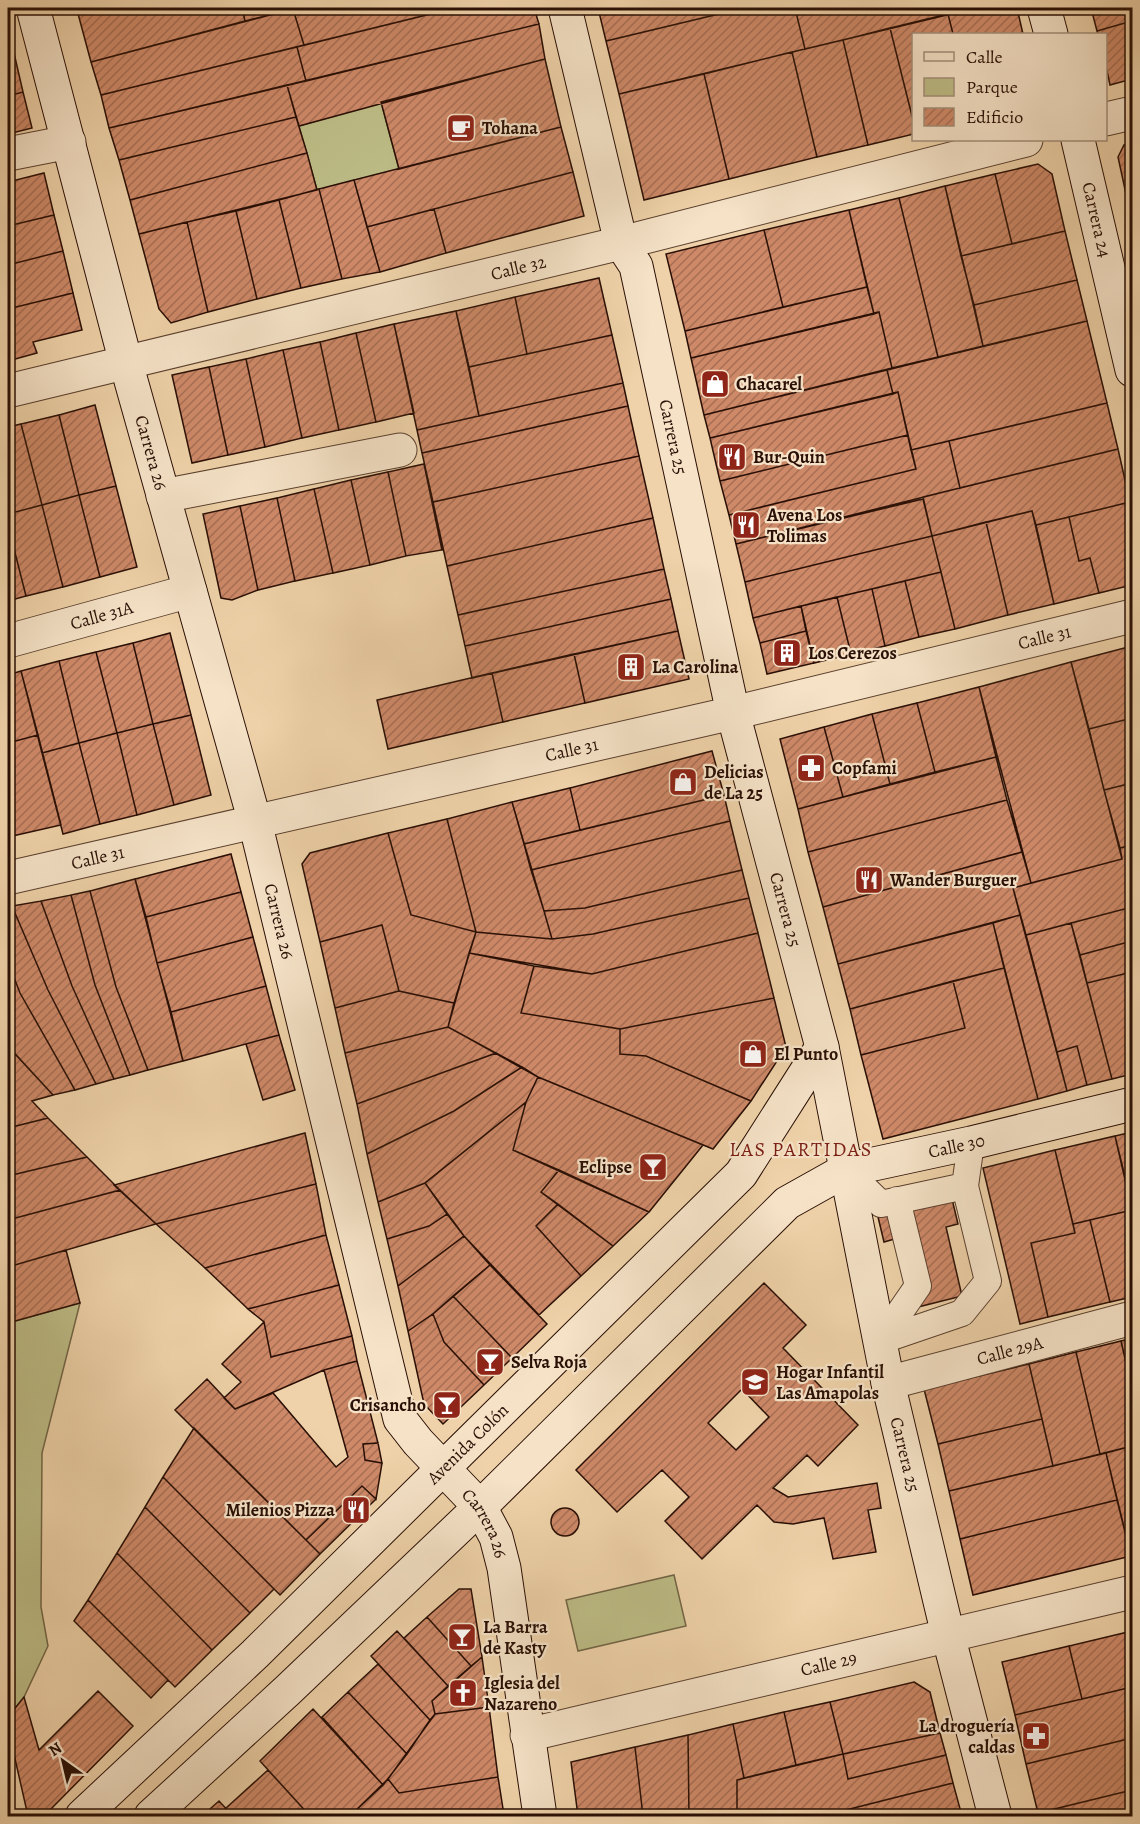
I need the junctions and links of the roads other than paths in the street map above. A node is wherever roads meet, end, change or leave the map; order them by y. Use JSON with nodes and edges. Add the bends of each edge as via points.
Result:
{"nodes":[{"id":1,"x":33,"y":8,"type":"edge"},
{"id":2,"x":565,"y":8,"type":"edge"},
{"id":3,"x":1044,"y":8,"type":"edge"},
{"id":4,"x":1051,"y":33,"type":"edge"},
{"id":5,"x":1132,"y":112,"type":"edge"},
{"id":6,"x":1107,"y":119,"type":"edge"},
{"id":7,"x":1022,"y":141,"type":"edge"},
{"id":8,"x":1078,"y":141,"type":"edge"},
{"id":9,"x":69,"y":142,"type":"junction"},
{"id":10,"x":8,"y":154,"type":"edge"},
{"id":11,"x":621,"y":243,"type":"junction"},
{"id":12,"x":126,"y":363,"type":"junction"},
{"id":13,"x":1132,"y":370,"type":"edge"},
{"id":14,"x":8,"y":391,"type":"edge"},
{"id":15,"x":400,"y":450,"type":"dead end"},
{"id":16,"x":163,"y":496,"type":"junction"},
{"id":17,"x":190,"y":591,"type":"junction"},
{"id":18,"x":1132,"y":616,"type":"edge"},
{"id":19,"x":12,"y":640,"type":"dead end"},
{"id":20,"x":733,"y":713,"type":"junction"},
{"id":21,"x":255,"y":822,"type":"junction"},
{"id":22,"x":8,"y":878,"type":"edge"},
{"id":23,"x":822,"y":1047,"type":"junction"},
{"id":24,"x":1132,"y":1104,"type":"edge"},
{"id":25,"x":971,"y":1143,"type":"junction"},
{"id":26,"x":846,"y":1170,"type":"junction"},
{"id":27,"x":965,"y":1186,"type":"junction"},
{"id":28,"x":897,"y":1200,"type":"junction"},
{"id":29,"x":1132,"y":1318,"type":"edge"},
{"id":30,"x":880,"y":1341,"type":"junction"},
{"id":31,"x":888,"y":1383,"type":"junction"},
{"id":32,"x":443,"y":1467,"type":"junction"},
{"id":33,"x":480,"y":1507,"type":"junction"},
{"id":34,"x":1132,"y":1592,"type":"edge"},
{"id":35,"x":948,"y":1635,"type":"junction"},
{"id":36,"x":526,"y":1735,"type":"junction"},
{"id":37,"x":82,"y":1816,"type":"edge"},
{"id":38,"x":151,"y":1816,"type":"edge"},
{"id":39,"x":540,"y":1816,"type":"edge"},
{"id":40,"x":995,"y":1816,"type":"edge"}],
"edges":[{"from":1,"to":9,"type":"street","name":"Carrera 26"},
{"from":2,"to":11,"type":"street","name":"Carrera 25"},
{"from":3,"to":4,"type":"street"},
{"from":5,"to":6,"type":"street"},
{"from":7,"to":11,"type":"street","name":"Calle 32"},
{"from":8,"to":13,"type":"street","name":"Carrera 24"},
{"from":9,"to":10,"type":"street"},
{"from":9,"to":12,"type":"street","name":"Carrera 26"},
{"from":11,"to":12,"type":"street","name":"Calle 32"},
{"from":11,"to":20,"type":"street","name":"Carrera 25","via":[[636,266]]},
{"from":12,"to":14,"type":"street","name":"Calle 32"},
{"from":12,"to":16,"type":"street","name":"Carrera 26"},
{"from":15,"to":16,"type":"street"},
{"from":16,"to":17,"type":"street","name":"Carrera 26"},
{"from":17,"to":19,"type":"street","name":"Calle 31A"},
{"from":17,"to":21,"type":"street","name":"Carrera 26"},
{"from":18,"to":20,"type":"street","name":"Calle 31"},
{"from":20,"to":21,"type":"street","name":"Calle 31"},
{"from":20,"to":23,"type":"street","name":"Carrera 25"},
{"from":21,"to":22,"type":"street","name":"Calle 31"},
{"from":21,"to":32,"type":"street","name":"Carrera 26","via":[[400,1419]]},
{"from":23,"to":26,"type":"street","name":"Carrera 25"},
{"from":23,"to":32,"type":"street","name":"Avenida Colón","via":[[741,1174]]},
{"from":24,"to":25,"type":"street","name":"Calle 30"},
{"from":25,"to":26,"type":"street","name":"Calle 30"},
{"from":25,"to":27,"type":"lane"},
{"from":26,"to":28,"type":"lane","via":[[881,1204]]},
{"from":26,"to":30,"type":"street","name":"Carrera 25"},
{"from":26,"to":33,"type":"street","name":"Calle 30","via":[[787,1203]]},
{"from":27,"to":28,"type":"lane"},
{"from":27,"to":30,"type":"lane","via":[[988,1281],[962,1313]]},
{"from":28,"to":30,"type":"lane","via":[[918,1286]]},
{"from":29,"to":31,"type":"street","name":"Calle 29A"},
{"from":30,"to":31,"type":"street","name":"Carrera 25"},
{"from":31,"to":35,"type":"street","name":"Carrera 25"},
{"from":32,"to":33,"type":"street","name":"Carrera 26"},
{"from":32,"to":37,"type":"street","name":"Avenida Colón","via":[[255,1654]]},
{"from":33,"to":36,"type":"street","name":"Carrera 26","via":[[496,1537],[504,1568]]},
{"from":33,"to":38,"type":"street"},
{"from":34,"to":35,"type":"street","name":"Calle 29"},
{"from":35,"to":36,"type":"street","name":"Calle 29"},
{"from":35,"to":40,"type":"street","name":"Carrera 25"},
{"from":36,"to":39,"type":"street","name":"Carrera 26"}]}
